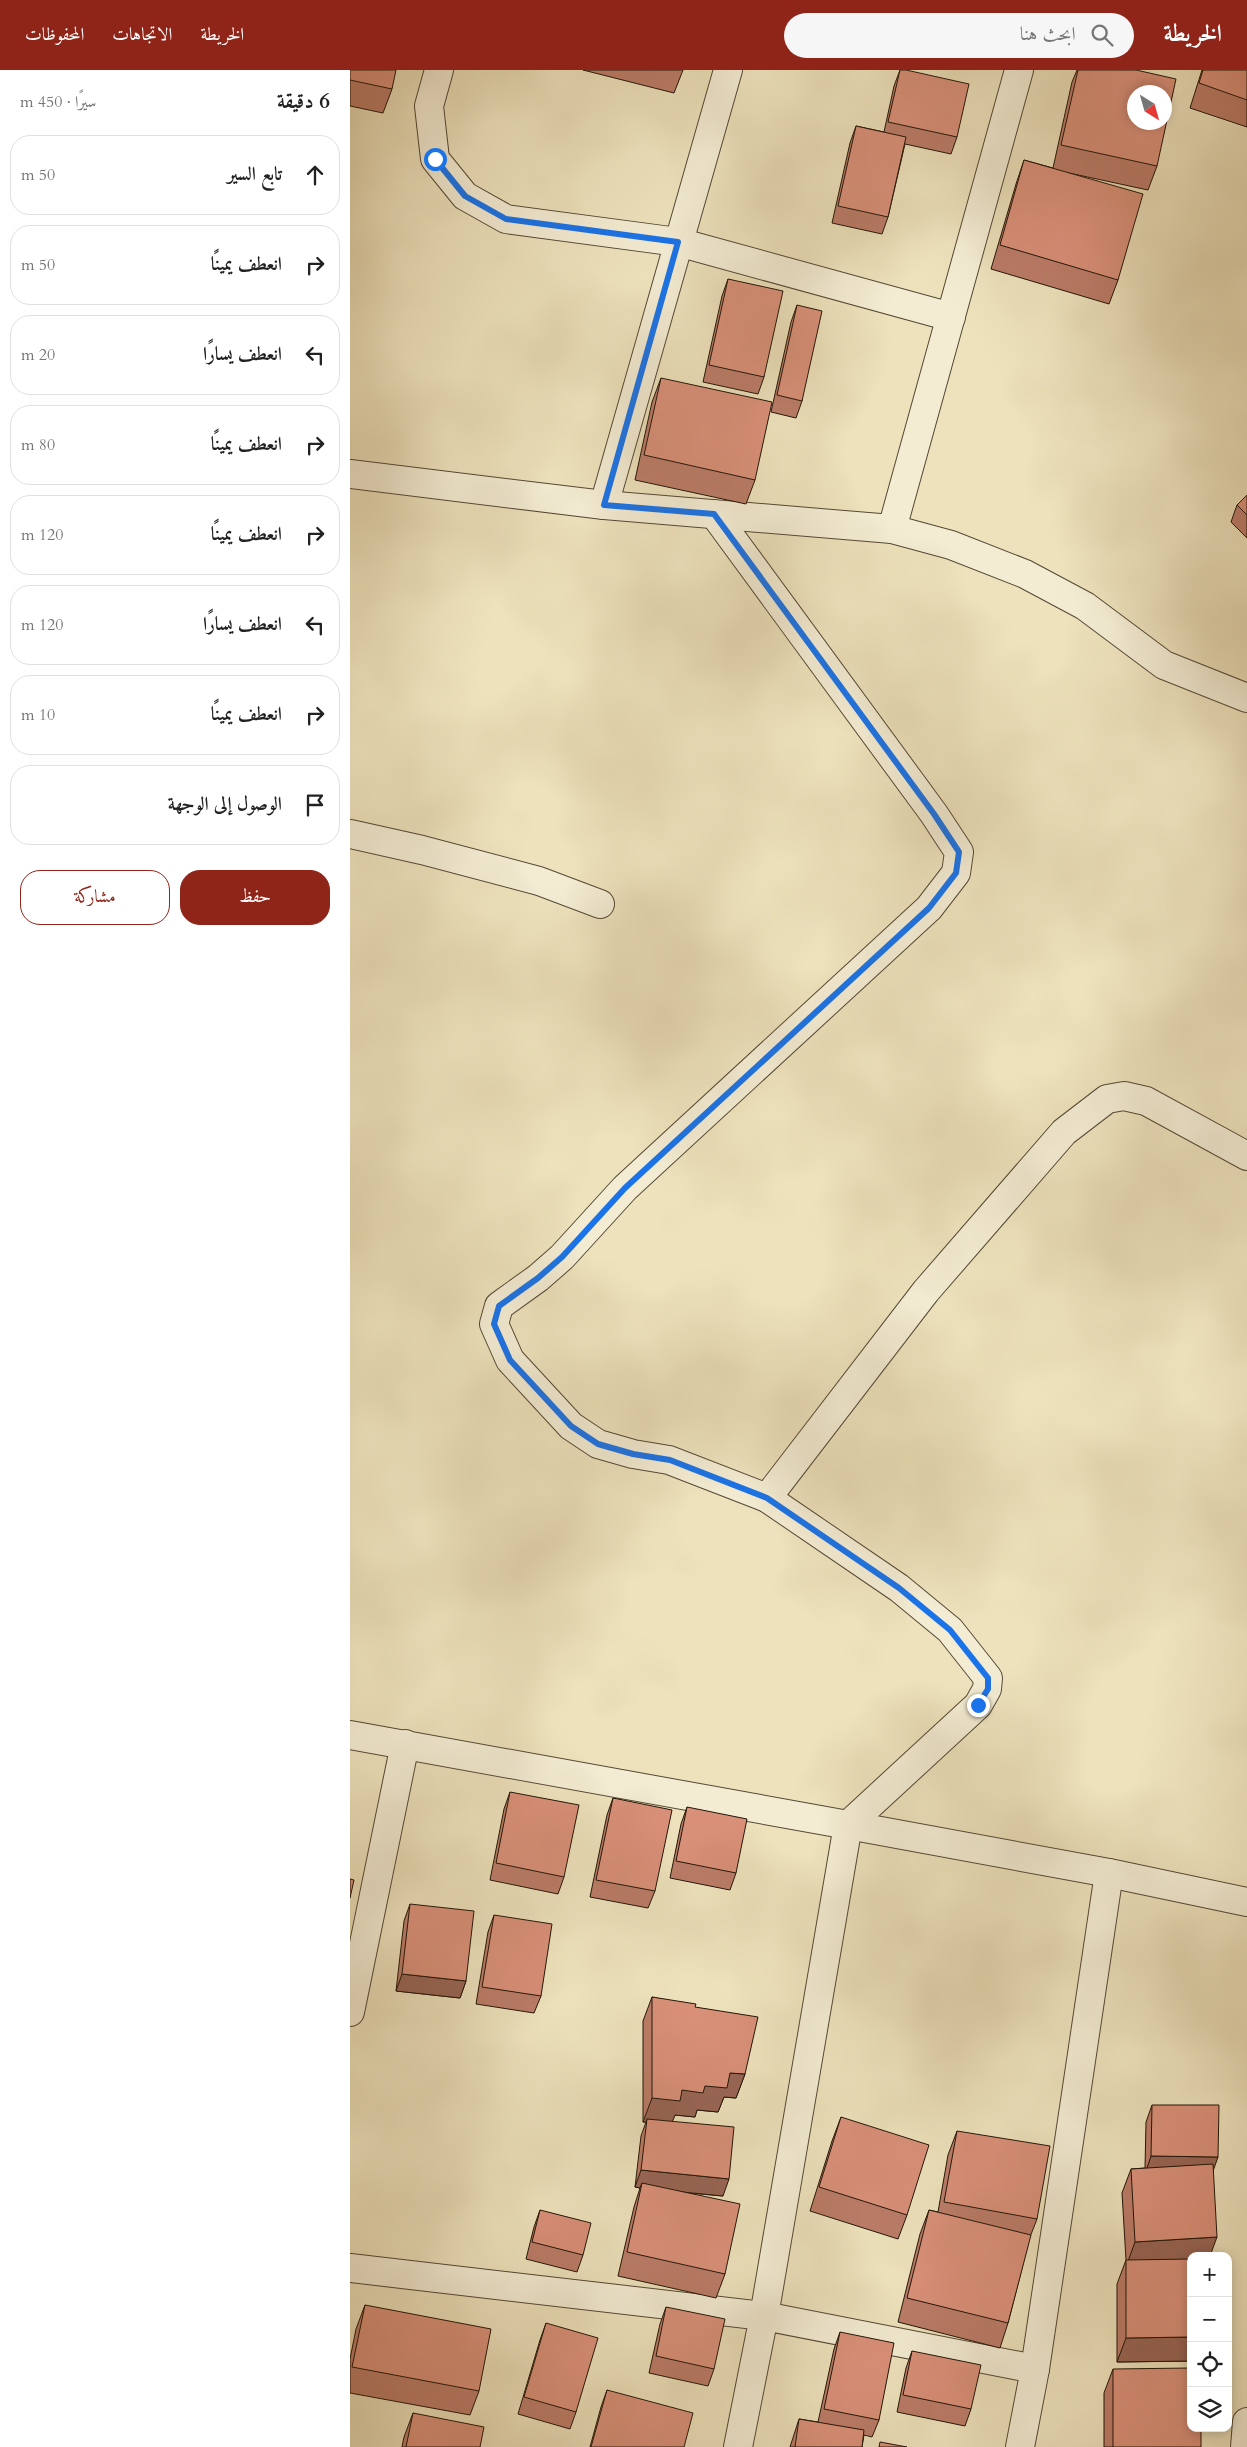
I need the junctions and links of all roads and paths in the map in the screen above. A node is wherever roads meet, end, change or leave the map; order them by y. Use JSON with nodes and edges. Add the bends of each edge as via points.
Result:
{"nodes":[{"id":1,"x":439,"y":70,"type":"edge"},
{"id":2,"x":728,"y":70,"type":"edge"},
{"id":3,"x":1020,"y":70,"type":"edge"},
{"id":4,"x":678,"y":242,"type":"junction"},
{"id":5,"x":951,"y":317,"type":"junction"},
{"id":6,"x":350,"y":474,"type":"edge"},
{"id":7,"x":604,"y":505,"type":"junction"},
{"id":8,"x":714,"y":514,"type":"junction"},
{"id":9,"x":892,"y":529,"type":"junction"},
{"id":10,"x":1247,"y":698,"type":"edge"},
{"id":11,"x":350,"y":834,"type":"edge"},
{"id":12,"x":600,"y":904,"type":"dead end"},
{"id":13,"x":1247,"y":1156,"type":"edge"},
{"id":14,"x":767,"y":1498,"type":"junction"},
{"id":15,"x":350,"y":1735,"type":"edge"},
{"id":16,"x":405,"y":1744,"type":"junction"},
{"id":17,"x":848,"y":1825,"type":"junction"},
{"id":18,"x":1109,"y":1873,"type":"junction"},
{"id":19,"x":1247,"y":1902,"type":"edge"},
{"id":20,"x":350,"y":2012,"type":"edge"},
{"id":21,"x":350,"y":2268,"type":"edge"},
{"id":22,"x":764,"y":2316,"type":"junction"},
{"id":23,"x":1034,"y":2369,"type":"junction"},
{"id":24,"x":1247,"y":2422,"type":"edge"},
{"id":25,"x":738,"y":2447,"type":"edge"},
{"id":26,"x":1020,"y":2447,"type":"edge"},
{"id":27,"x":1245,"y":2447,"type":"edge"}],
"edges":[{"from":1,"to":4,"type":"street","via":[[429,106],[435,159],[465,196],[506,219]]},
{"from":2,"to":4,"type":"street"},
{"from":3,"to":5,"type":"street"},
{"from":4,"to":5,"type":"street"},
{"from":4,"to":7,"type":"street"},
{"from":5,"to":9,"type":"street"},
{"from":6,"to":7,"type":"street"},
{"from":7,"to":8,"type":"street"},
{"from":8,"to":9,"type":"street"},
{"from":8,"to":14,"type":"street","via":[[939,822],[959,852],[956,873],[929,908],[625,1188],[562,1257],[499,1306],[494,1324],[510,1360],[571,1426],[598,1444],[670,1460]]},
{"from":9,"to":10,"type":"street","via":[[951,545],[1025,574],[1085,606],[1164,665]]},
{"from":11,"to":12,"type":"street","via":[[539,880]]},
{"from":13,"to":14,"type":"street","via":[[1146,1101],[1124,1096],[1107,1099],[1064,1132],[926,1291]]},
{"from":14,"to":17,"type":"street","via":[[899,1588],[950,1630],[988,1678],[988,1689],[978,1705]]},
{"from":15,"to":16,"type":"street"},
{"from":16,"to":17,"type":"street"},
{"from":16,"to":20,"type":"street"},
{"from":17,"to":18,"type":"street"},
{"from":17,"to":22,"type":"street"},
{"from":18,"to":19,"type":"street"},
{"from":18,"to":23,"type":"street"},
{"from":21,"to":22,"type":"street"},
{"from":22,"to":23,"type":"street"},
{"from":22,"to":25,"type":"street"},
{"from":23,"to":26,"type":"street"},
{"from":24,"to":27,"type":"street"}]}
